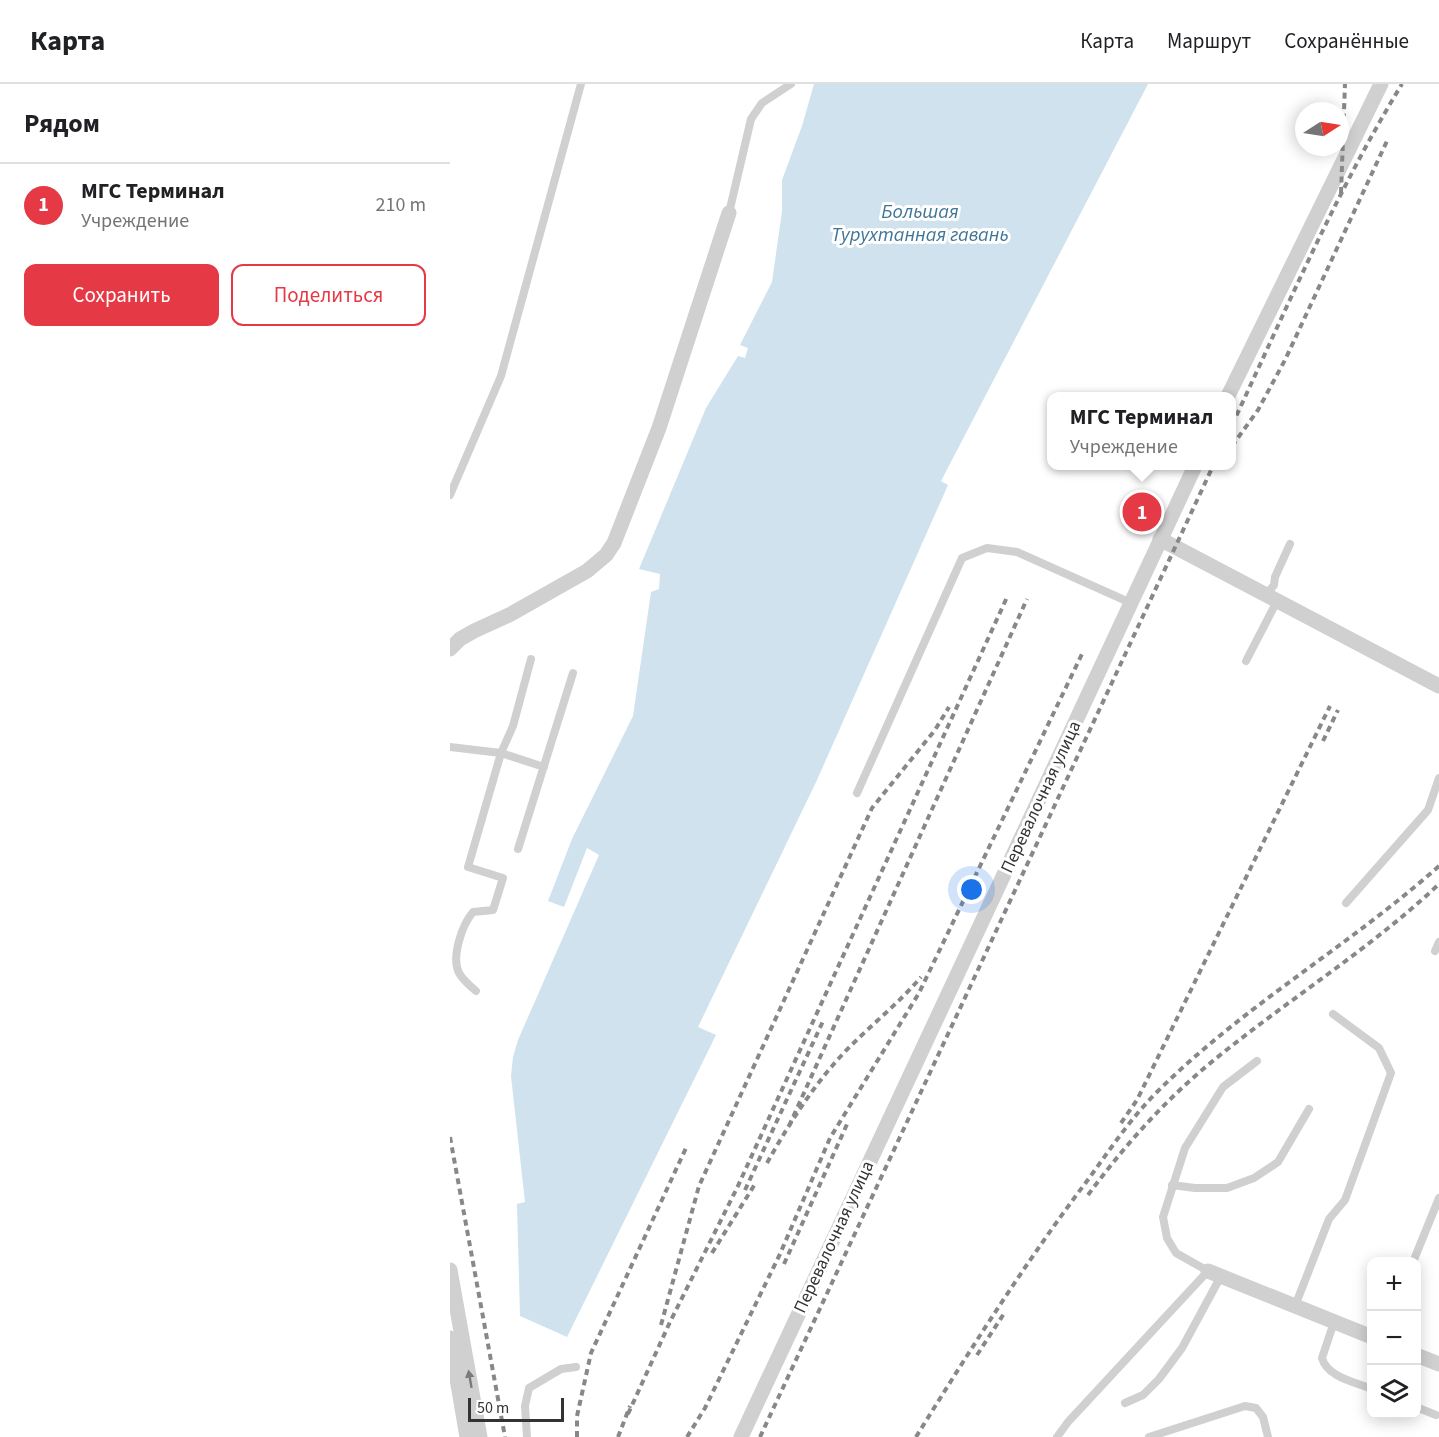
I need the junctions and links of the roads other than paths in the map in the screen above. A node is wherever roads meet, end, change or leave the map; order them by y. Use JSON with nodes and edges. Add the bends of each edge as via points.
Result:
{"nodes":[{"id":1,"x":581,"y":84,"type":"edge"},
{"id":2,"x":791,"y":84,"type":"edge"},
{"id":3,"x":1381,"y":84,"type":"edge"},
{"id":4,"x":729,"y":213,"type":"joint"},
{"id":5,"x":1230,"y":392,"type":"edge"},
{"id":6,"x":1193,"y":470,"type":"edge"},
{"id":7,"x":450,"y":495,"type":"edge"},
{"id":8,"x":1160,"y":539,"type":"junction"},
{"id":9,"x":1290,"y":544,"type":"dead end"},
{"id":10,"x":1272,"y":598,"type":"junction"},
{"id":11,"x":1132,"y":604,"type":"junction"},
{"id":12,"x":450,"y":649,"type":"edge"},
{"id":13,"x":531,"y":659,"type":"dead end"},
{"id":14,"x":1246,"y":661,"type":"dead end"},
{"id":15,"x":573,"y":673,"type":"dead end"},
{"id":16,"x":1439,"y":686,"type":"edge"},
{"id":17,"x":450,"y":747,"type":"edge"},
{"id":18,"x":501,"y":753,"type":"junction"},
{"id":19,"x":543,"y":767,"type":"junction"},
{"id":20,"x":1439,"y":778,"type":"edge"},
{"id":21,"x":857,"y":793,"type":"dead end"},
{"id":22,"x":518,"y":849,"type":"dead end"},
{"id":23,"x":1346,"y":903,"type":"dead end"},
{"id":24,"x":1439,"y":942,"type":"edge"},
{"id":25,"x":1435,"y":951,"type":"dead end"},
{"id":26,"x":476,"y":991,"type":"dead end"},
{"id":27,"x":1332,"y":1014,"type":"dead end"},
{"id":28,"x":1257,"y":1061,"type":"dead end"},
{"id":29,"x":1309,"y":1108,"type":"dead end"},
{"id":30,"x":1172,"y":1185,"type":"junction"},
{"id":31,"x":1439,"y":1198,"type":"edge"},
{"id":32,"x":1415,"y":1257,"type":"edge"},
{"id":33,"x":450,"y":1270,"type":"edge"},
{"id":34,"x":1215,"y":1274,"type":"junction"},
{"id":35,"x":1295,"y":1306,"type":"junction"},
{"id":36,"x":1334,"y":1322,"type":"junction"},
{"id":37,"x":1367,"y":1334,"type":"edge"},
{"id":38,"x":450,"y":1338,"type":"edge"},
{"id":39,"x":1421,"y":1357,"type":"edge"},
{"id":40,"x":1439,"y":1364,"type":"edge"},
{"id":41,"x":576,"y":1367,"type":"dead end"},
{"id":42,"x":1367,"y":1387,"type":"edge"},
{"id":43,"x":1125,"y":1403,"type":"dead end"},
{"id":44,"x":1421,"y":1409,"type":"edge"},
{"id":45,"x":1436,"y":1415,"type":"dead end"},
{"id":46,"x":467,"y":1437,"type":"edge"},
{"id":47,"x":480,"y":1437,"type":"edge"},
{"id":48,"x":527,"y":1437,"type":"edge"},
{"id":49,"x":741,"y":1437,"type":"edge"},
{"id":50,"x":1058,"y":1437,"type":"edge"},
{"id":51,"x":1149,"y":1437,"type":"edge"},
{"id":52,"x":1268,"y":1437,"type":"edge"}],
"edges":[{"from":1,"to":7,"type":"lane","via":[[501,376]]},
{"from":2,"to":4,"type":"lane","via":[[762,103],[751,119]]},
{"from":3,"to":5,"type":"street"},
{"from":4,"to":12,"type":"street","via":[[659,428],[614,543],[587,571],[474,631]]},
{"from":6,"to":8,"type":"street","name":"Перевалочная улица"},
{"from":8,"to":10,"type":"street"},
{"from":8,"to":11,"type":"street","name":"Перевалочная улица"},
{"from":9,"to":10,"type":"lane","via":[[1275,577]]},
{"from":10,"to":14,"type":"lane"},
{"from":10,"to":16,"type":"street"},
{"from":11,"to":21,"type":"lane","via":[[1017,552],[987,548],[962,558]]},
{"from":11,"to":49,"type":"street","name":"Перевалочная улица"},
{"from":13,"to":18,"type":"lane","via":[[513,726]]},
{"from":15,"to":19,"type":"lane"},
{"from":17,"to":18,"type":"lane"},
{"from":18,"to":19,"type":"lane"},
{"from":18,"to":26,"type":"lane","via":[[468,867],[503,878],[493,910],[473,912],[456,954],[460,975]]},
{"from":19,"to":22,"type":"lane"},
{"from":20,"to":23,"type":"lane","via":[[1428,810]]},
{"from":24,"to":25,"type":"lane"},
{"from":27,"to":35,"type":"lane","via":[[1379,1048],[1391,1073],[1345,1200],[1329,1219]]},
{"from":28,"to":30,"type":"lane","via":[[1223,1087],[1185,1148]]},
{"from":29,"to":30,"type":"lane","via":[[1278,1162],[1254,1178],[1227,1188]]},
{"from":30,"to":34,"type":"lane","via":[[1163,1216],[1167,1238],[1176,1253]]},
{"from":31,"to":32,"type":"lane"},
{"from":47,"to":33,"type":"street","one_way":true},
{"from":34,"to":35,"type":"street"},
{"from":34,"to":43,"type":"lane","via":[[1182,1348],[1143,1395]]},
{"from":34,"to":50,"type":"lane","via":[[1068,1422]]},
{"from":35,"to":36,"type":"street"},
{"from":36,"to":37,"type":"street"},
{"from":36,"to":42,"type":"lane","via":[[1323,1364],[1328,1371]]},
{"from":38,"to":46,"type":"street"},
{"from":39,"to":40,"type":"street"},
{"from":41,"to":48,"type":"lane","via":[[561,1368],[529,1388],[525,1406]]},
{"from":44,"to":45,"type":"lane"},
{"from":51,"to":52,"type":"lane","via":[[1245,1406],[1256,1408],[1263,1417]]}]}
